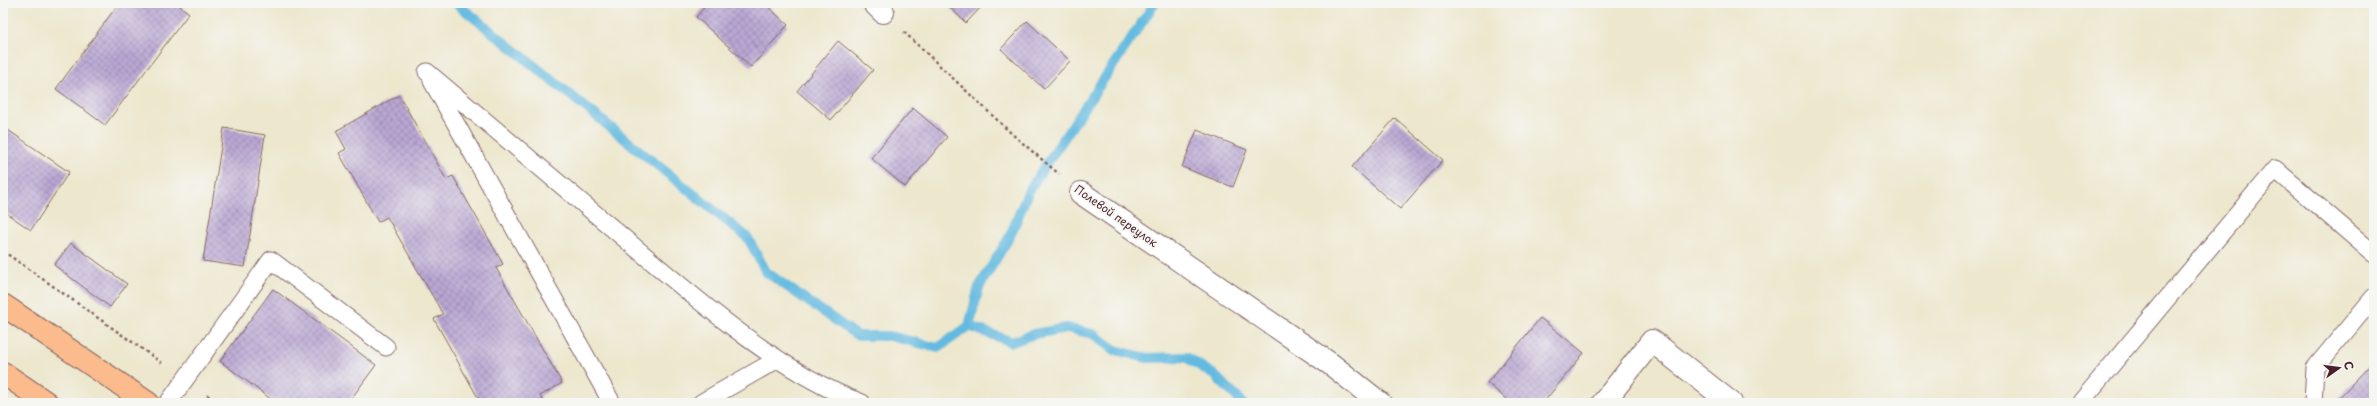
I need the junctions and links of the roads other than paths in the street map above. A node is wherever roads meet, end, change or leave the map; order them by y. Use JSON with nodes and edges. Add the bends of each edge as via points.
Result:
{"nodes":[{"id":1,"x":1081,"y":193,"type":"road end"},
{"id":2,"x":2374,"y":254,"type":"edge"},
{"id":3,"x":2374,"y":297,"type":"edge"},
{"id":4,"x":3,"y":305,"type":"edge"},
{"id":5,"x":386,"y":347,"type":"dead end"},
{"id":6,"x":778,"y":358,"type":"junction"},
{"id":7,"x":3,"y":373,"type":"edge"},
{"id":8,"x":47,"y":403,"type":"edge"},
{"id":9,"x":148,"y":403,"type":"edge"},
{"id":10,"x":168,"y":403,"type":"edge"},
{"id":11,"x":612,"y":403,"type":"edge"},
{"id":12,"x":701,"y":403,"type":"edge"},
{"id":13,"x":862,"y":403,"type":"edge"},
{"id":14,"x":1380,"y":403,"type":"edge"},
{"id":15,"x":1602,"y":403,"type":"edge"},
{"id":16,"x":1731,"y":403,"type":"edge"},
{"id":17,"x":2080,"y":403,"type":"edge"},
{"id":18,"x":2313,"y":403,"type":"edge"}],
"edges":[{"from":1,"to":14,"type":"street","name":"Полевой переулок","via":[[1325,361]]},
{"from":2,"to":17,"type":"lane","via":[[2276,169]]},
{"from":3,"to":18,"type":"lane","via":[[2316,368]]},
{"from":4,"to":9,"type":"main road"},
{"from":5,"to":10,"type":"lane","via":[[271,260]]},
{"from":6,"to":11,"type":"lane","via":[[686,290],[428,72]]},
{"from":6,"to":12,"type":"lane"},
{"from":6,"to":13,"type":"lane","via":[[843,396]]},
{"from":7,"to":8,"type":"main road"},
{"from":15,"to":16,"type":"street","via":[[1652,341]]}]}
